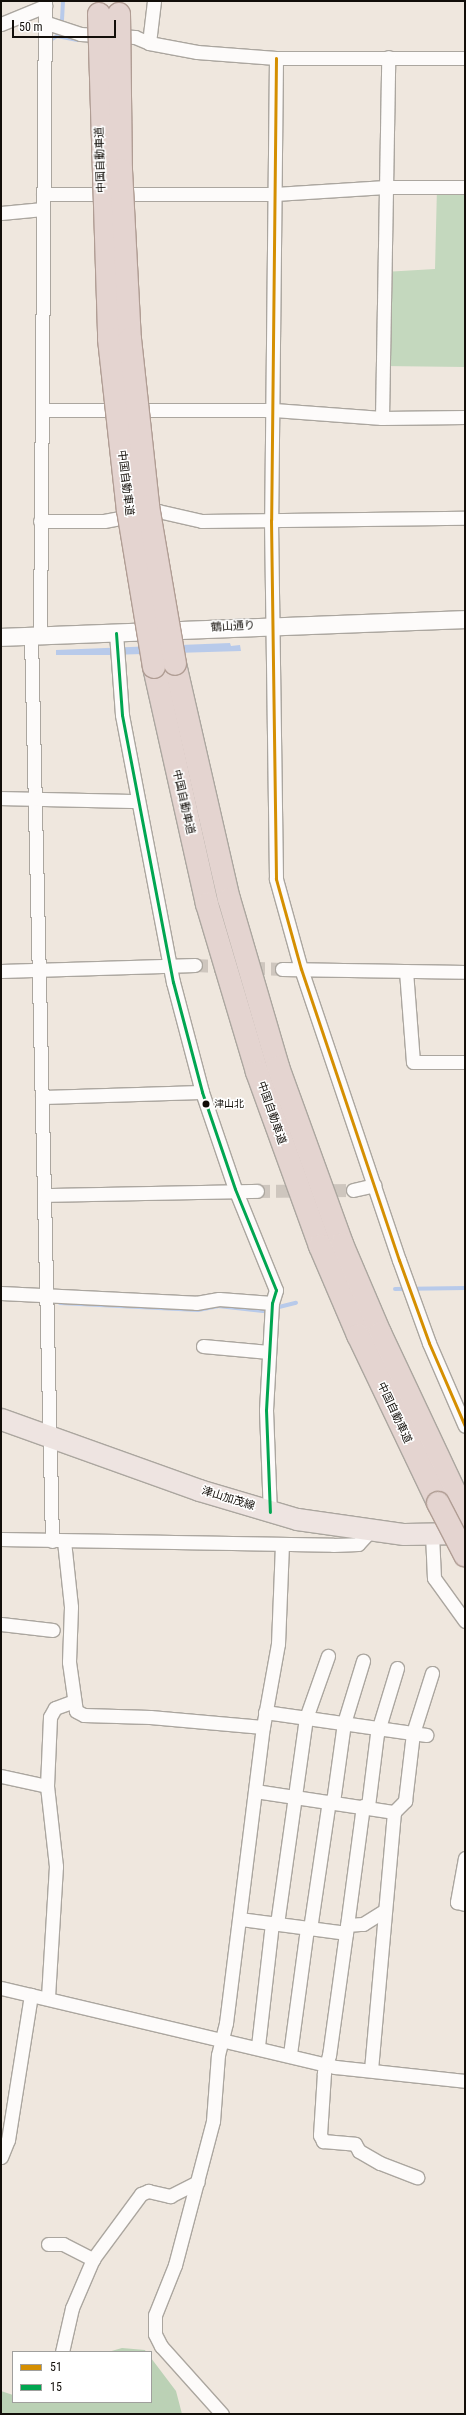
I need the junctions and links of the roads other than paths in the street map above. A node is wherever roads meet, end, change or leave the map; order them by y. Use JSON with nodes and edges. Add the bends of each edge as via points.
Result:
{"nodes":[{"id":1,"x":154,"y":1,"type":"edge"},
{"id":2,"x":45,"y":4,"type":"edge"},
{"id":3,"x":109,"y":8,"type":"edge"},
{"id":4,"x":47,"y":23,"type":"junction"},
{"id":5,"x":1,"y":24,"type":"edge"},
{"id":6,"x":149,"y":43,"type":"junction"},
{"id":7,"x":388,"y":57,"type":"junction"},
{"id":8,"x":276,"y":58,"type":"junction"},
{"id":9,"x":465,"y":58,"type":"edge"},
{"id":10,"x":386,"y":187,"type":"junction"},
{"id":11,"x":465,"y":187,"type":"edge"},
{"id":12,"x":43,"y":194,"type":"junction"},
{"id":13,"x":275,"y":194,"type":"junction"},
{"id":14,"x":43,"y":209,"type":"junction"},
{"id":15,"x":1,"y":213,"type":"edge"},
{"id":16,"x":42,"y":410,"type":"junction"},
{"id":17,"x":274,"y":410,"type":"junction"},
{"id":18,"x":465,"y":417,"type":"edge"},
{"id":19,"x":382,"y":418,"type":"junction"},
{"id":20,"x":465,"y":518,"type":"edge"},
{"id":21,"x":271,"y":520,"type":"junction"},
{"id":22,"x":40,"y":521,"type":"junction"},
{"id":23,"x":465,"y":619,"type":"edge"},
{"id":24,"x":273,"y":625,"type":"junction"},
{"id":25,"x":116,"y":633,"type":"junction"},
{"id":26,"x":35,"y":636,"type":"junction"},
{"id":27,"x":1,"y":637,"type":"edge"},
{"id":28,"x":1,"y":798,"type":"edge"},
{"id":29,"x":35,"y":798,"type":"junction"},
{"id":30,"x":136,"y":801,"type":"junction"},
{"id":31,"x":196,"y":965,"type":"tunnel mouth"},
{"id":32,"x":172,"y":966,"type":"junction"},
{"id":33,"x":282,"y":968,"type":"tunnel mouth"},
{"id":34,"x":301,"y":969,"type":"junction"},
{"id":35,"x":1,"y":970,"type":"edge"},
{"id":36,"x":39,"y":970,"type":"junction"},
{"id":37,"x":406,"y":971,"type":"junction"},
{"id":38,"x":465,"y":972,"type":"edge"},
{"id":39,"x":465,"y":1062,"type":"edge"},
{"id":40,"x":202,"y":1092,"type":"junction"},
{"id":41,"x":42,"y":1097,"type":"junction"},
{"id":42,"x":374,"y":1185,"type":"junction"},
{"id":43,"x":235,"y":1189,"type":"junction"},
{"id":44,"x":353,"y":1190,"type":"tunnel mouth"},
{"id":45,"x":257,"y":1191,"type":"tunnel mouth"},
{"id":46,"x":45,"y":1195,"type":"junction"},
{"id":47,"x":1,"y":1293,"type":"edge"},
{"id":48,"x":47,"y":1295,"type":"junction"},
{"id":49,"x":272,"y":1303,"type":"junction"},
{"id":50,"x":202,"y":1346,"type":"dead end"},
{"id":51,"x":270,"y":1352,"type":"junction"},
{"id":52,"x":1,"y":1419,"type":"edge"},
{"id":53,"x":465,"y":1426,"type":"edge"},
{"id":54,"x":52,"y":1437,"type":"junction"},
{"id":55,"x":454,"y":1506,"type":"edge"},
{"id":56,"x":270,"y":1512,"type":"junction"},
{"id":57,"x":370,"y":1531,"type":"junction"},
{"id":58,"x":465,"y":1533,"type":"edge"},
{"id":59,"x":432,"y":1534,"type":"junction"},
{"id":60,"x":1,"y":1539,"type":"edge"},
{"id":61,"x":58,"y":1541,"type":"junction"},
{"id":62,"x":282,"y":1545,"type":"junction"},
{"id":63,"x":465,"y":1555,"type":"edge"},
{"id":64,"x":465,"y":1622,"type":"edge"},
{"id":65,"x":1,"y":1624,"type":"edge"},
{"id":66,"x":53,"y":1630,"type":"dead end"},
{"id":67,"x":328,"y":1656,"type":"dead end"},
{"id":68,"x":363,"y":1661,"type":"dead end"},
{"id":69,"x":397,"y":1668,"type":"dead end"},
{"id":70,"x":432,"y":1673,"type":"dead end"},
{"id":71,"x":74,"y":1701,"type":"junction"},
{"id":72,"x":265,"y":1712,"type":"junction"},
{"id":73,"x":306,"y":1718,"type":"junction"},
{"id":74,"x":344,"y":1723,"type":"junction"},
{"id":75,"x":263,"y":1727,"type":"junction"},
{"id":76,"x":379,"y":1728,"type":"junction"},
{"id":77,"x":420,"y":1734,"type":"junction"},
{"id":78,"x":1,"y":1776,"type":"edge"},
{"id":79,"x":47,"y":1786,"type":"junction"},
{"id":80,"x":255,"y":1791,"type":"junction"},
{"id":81,"x":294,"y":1796,"type":"junction"},
{"id":82,"x":331,"y":1801,"type":"junction"},
{"id":83,"x":366,"y":1806,"type":"junction"},
{"id":84,"x":394,"y":1812,"type":"junction"},
{"id":85,"x":465,"y":1858,"type":"edge"},
{"id":86,"x":465,"y":1904,"type":"edge"},
{"id":87,"x":384,"y":1911,"type":"junction"},
{"id":88,"x":240,"y":1919,"type":"junction"},
{"id":89,"x":274,"y":1924,"type":"junction"},
{"id":90,"x":309,"y":1929,"type":"junction"},
{"id":91,"x":347,"y":1929,"type":"junction"},
{"id":92,"x":1,"y":1988,"type":"edge"},
{"id":93,"x":31,"y":1995,"type":"junction"},
{"id":94,"x":48,"y":1998,"type":"junction"},
{"id":95,"x":221,"y":2037,"type":"junction"},
{"id":96,"x":258,"y":2046,"type":"junction"},
{"id":97,"x":290,"y":2054,"type":"junction"},
{"id":98,"x":326,"y":2065,"type":"junction"},
{"id":99,"x":371,"y":2070,"type":"junction"},
{"id":100,"x":465,"y":2081,"type":"edge"},
{"id":101,"x":1,"y":2158,"type":"edge"},
{"id":102,"x":417,"y":2177,"type":"dead end"},
{"id":103,"x":198,"y":2182,"type":"junction"},
{"id":104,"x":48,"y":2244,"type":"dead end"},
{"id":105,"x":93,"y":2259,"type":"junction"},
{"id":106,"x":62,"y":2351,"type":"edge"},
{"id":107,"x":222,"y":2414,"type":"edge"}],
"edges":[{"from":1,"to":6,"type":"street"},
{"from":2,"to":4,"type":"street"},
{"from":2,"to":5,"type":"street"},
{"from":3,"to":55,"type":"highway","name":"中国自動車道","bridge":true,"via":[[109,339],[128,510],[165,665],[207,904],[259,1079],[323,1253],[394,1414]]},
{"from":4,"to":6,"type":"street","via":[[80,34],[135,36]]},
{"from":4,"to":12,"type":"street","via":[[44,31]]},
{"from":6,"to":8,"type":"street","via":[[197,52]]},
{"from":7,"to":8,"type":"street"},
{"from":7,"to":9,"type":"street"},
{"from":7,"to":10,"type":"street"},
{"from":8,"to":13,"type":"street"},
{"from":10,"to":11,"type":"street"},
{"from":10,"to":13,"type":"street"},
{"from":10,"to":19,"type":"street"},
{"from":12,"to":13,"type":"street"},
{"from":12,"to":14,"type":"street"},
{"from":13,"to":17,"type":"street"},
{"from":14,"to":15,"type":"street"},
{"from":14,"to":16,"type":"street"},
{"from":16,"to":17,"type":"street"},
{"from":16,"to":22,"type":"street"},
{"from":17,"to":19,"type":"street"},
{"from":17,"to":21,"type":"street"},
{"from":18,"to":19,"type":"street"},
{"from":20,"to":21,"type":"street"},
{"from":21,"to":22,"type":"street","via":[[202,521],[158,511],[104,521]]},
{"from":21,"to":24,"type":"street"},
{"from":22,"to":26,"type":"street"},
{"from":23,"to":24,"type":"street","name":"鶴山通り"},
{"from":24,"to":25,"type":"street","name":"鶴山通り"},
{"from":24,"to":34,"type":"street","via":[[276,879]]},
{"from":25,"to":26,"type":"street","name":"鶴山通り"},
{"from":25,"to":30,"type":"street","via":[[122,715]]},
{"from":26,"to":27,"type":"street","name":"鶴山通り"},
{"from":26,"to":29,"type":"street"},
{"from":28,"to":29,"type":"street"},
{"from":29,"to":30,"type":"street"},
{"from":29,"to":36,"type":"street"},
{"from":30,"to":32,"type":"street"},
{"from":31,"to":32,"type":"street"},
{"from":32,"to":36,"type":"street"},
{"from":32,"to":40,"type":"street","via":[[173,982]]},
{"from":33,"to":34,"type":"street"},
{"from":34,"to":37,"type":"street"},
{"from":34,"to":42,"type":"street"},
{"from":35,"to":36,"type":"street"},
{"from":36,"to":41,"type":"street"},
{"from":37,"to":38,"type":"street"},
{"from":37,"to":39,"type":"street","via":[[413,1062]]},
{"from":40,"to":41,"type":"street"},
{"from":40,"to":43,"type":"street"},
{"from":41,"to":46,"type":"street"},
{"from":42,"to":44,"type":"street"},
{"from":42,"to":53,"type":"street","via":[[429,1343]]},
{"from":43,"to":45,"type":"street"},
{"from":43,"to":46,"type":"street"},
{"from":43,"to":49,"type":"street","via":[[276,1290]]},
{"from":46,"to":48,"type":"street"},
{"from":47,"to":48,"type":"street"},
{"from":48,"to":49,"type":"street","via":[[196,1303],[219,1299]]},
{"from":48,"to":54,"type":"street"},
{"from":49,"to":51,"type":"street"},
{"from":50,"to":51,"type":"street"},
{"from":51,"to":56,"type":"street","via":[[266,1410]]},
{"from":52,"to":54,"type":"main road","name":"津山加茂線"},
{"from":54,"to":56,"type":"main road","name":"津山加茂線"},
{"from":54,"to":61,"type":"street"},
{"from":55,"to":63,"type":"highway","name":"中国自動車道","bridge":true},
{"from":56,"to":57,"type":"main road","name":"津山加茂線"},
{"from":57,"to":59,"type":"main road","name":"津山加茂線"},
{"from":57,"to":62,"type":"street","via":[[358,1544]]},
{"from":58,"to":59,"type":"main road","name":"津山加茂線"},
{"from":59,"to":64,"type":"street","via":[[434,1578]]},
{"from":60,"to":61,"type":"street"},
{"from":61,"to":62,"type":"street"},
{"from":61,"to":71,"type":"street","via":[[72,1607],[68,1650]]},
{"from":62,"to":72,"type":"street","via":[[282,1615]]},
{"from":65,"to":66,"type":"street"},
{"from":67,"to":73,"type":"street"},
{"from":68,"to":74,"type":"street"},
{"from":69,"to":76,"type":"street"},
{"from":70,"to":77,"type":"street"},
{"from":71,"to":75,"type":"street","via":[[76,1711],[84,1715],[150,1717]]},
{"from":71,"to":79,"type":"street","via":[[55,1708],[50,1716]]},
{"from":72,"to":73,"type":"street"},
{"from":72,"to":75,"type":"street"},
{"from":73,"to":74,"type":"street"},
{"from":73,"to":81,"type":"street"},
{"from":74,"to":76,"type":"street"},
{"from":74,"to":82,"type":"street"},
{"from":75,"to":80,"type":"street"},
{"from":76,"to":77,"type":"street"},
{"from":76,"to":83,"type":"street"},
{"from":77,"to":84,"type":"street","via":[[404,1801]]},
{"from":78,"to":79,"type":"street"},
{"from":79,"to":94,"type":"street","via":[[56,1866]]},
{"from":80,"to":81,"type":"street"},
{"from":80,"to":88,"type":"street"},
{"from":81,"to":82,"type":"street"},
{"from":81,"to":89,"type":"street"},
{"from":82,"to":83,"type":"street"},
{"from":82,"to":90,"type":"street"},
{"from":83,"to":84,"type":"street"},
{"from":83,"to":91,"type":"street"},
{"from":84,"to":87,"type":"street"},
{"from":85,"to":86,"type":"street","via":[[457,1902]]},
{"from":87,"to":91,"type":"street","via":[[363,1924]]},
{"from":87,"to":99,"type":"street"},
{"from":88,"to":89,"type":"street"},
{"from":88,"to":95,"type":"street"},
{"from":89,"to":90,"type":"street"},
{"from":89,"to":96,"type":"street"},
{"from":90,"to":91,"type":"street"},
{"from":90,"to":97,"type":"street"},
{"from":91,"to":98,"type":"street"},
{"from":92,"to":93,"type":"street"},
{"from":93,"to":94,"type":"street"},
{"from":93,"to":101,"type":"street","via":[[8,2140]]},
{"from":94,"to":95,"type":"street","via":[[158,2026]]},
{"from":95,"to":96,"type":"street"},
{"from":95,"to":103,"type":"street","via":[[213,2121]]},
{"from":96,"to":97,"type":"street"},
{"from":97,"to":98,"type":"street"},
{"from":98,"to":99,"type":"street"},
{"from":98,"to":102,"type":"street","via":[[323,2141],[355,2144],[359,2151],[380,2163]]},
{"from":99,"to":100,"type":"street"},
{"from":103,"to":105,"type":"street","via":[[170,2196],[148,2191],[141,2194]]},
{"from":103,"to":107,"type":"street","via":[[175,2265],[159,2300],[155,2334],[161,2346]]},
{"from":104,"to":105,"type":"street","via":[[63,2244]]},
{"from":105,"to":106,"type":"street","via":[[72,2308]]}]}
